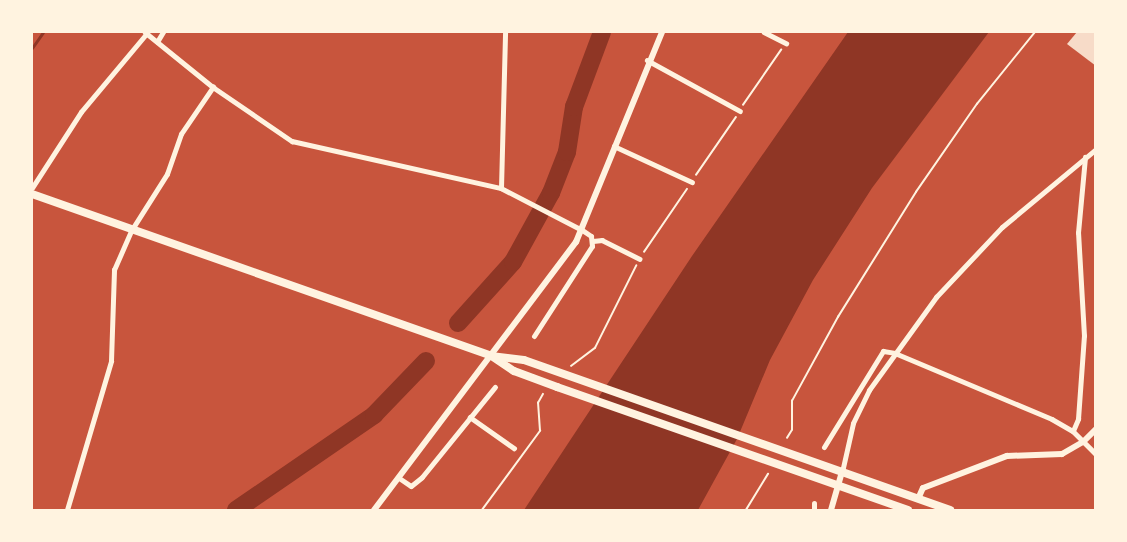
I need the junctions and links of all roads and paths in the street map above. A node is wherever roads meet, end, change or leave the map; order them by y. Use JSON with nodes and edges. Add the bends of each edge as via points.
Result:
{"nodes":[{"id":1,"x":146,"y":32,"type":"edge"},
{"id":2,"x":163,"y":32,"type":"edge"},
{"id":3,"x":505,"y":32,"type":"edge"},
{"id":4,"x":662,"y":32,"type":"edge"},
{"id":5,"x":764,"y":32,"type":"edge"},
{"id":6,"x":1035,"y":32,"type":"edge"},
{"id":7,"x":157,"y":42,"type":"junction"},
{"id":8,"x":786,"y":43,"type":"joint"},
{"id":9,"x":647,"y":60,"type":"junction"},
{"id":10,"x":213,"y":87,"type":"junction"},
{"id":11,"x":740,"y":111,"type":"junction"},
{"id":12,"x":614,"y":146,"type":"junction"},
{"id":13,"x":1095,"y":149,"type":"edge"},
{"id":14,"x":1084,"y":157,"type":"junction"},
{"id":15,"x":692,"y":182,"type":"junction"},
{"id":16,"x":32,"y":188,"type":"edge"},
{"id":17,"x":501,"y":188,"type":"junction"},
{"id":18,"x":32,"y":194,"type":"edge"},
{"id":19,"x":582,"y":230,"type":"junction"},
{"id":20,"x":131,"y":231,"type":"junction"},
{"id":21,"x":593,"y":241,"type":"junction"},
{"id":22,"x":640,"y":259,"type":"junction"},
{"id":23,"x":534,"y":336,"type":"dead end"},
{"id":24,"x":895,"y":353,"type":"junction"},
{"id":25,"x":491,"y":356,"type":"junction"},
{"id":26,"x":565,"y":371,"type":"junction"},
{"id":27,"x":495,"y":387,"type":"dead end"},
{"id":28,"x":543,"y":394,"type":"dead end"},
{"id":29,"x":470,"y":417,"type":"junction"},
{"id":30,"x":1095,"y":429,"type":"edge"},
{"id":31,"x":1073,"y":431,"type":"junction"},
{"id":32,"x":787,"y":438,"type":"dead end"},
{"id":33,"x":1083,"y":442,"type":"junction"},
{"id":34,"x":824,"y":447,"type":"dead end"},
{"id":35,"x":514,"y":448,"type":"dead end"},
{"id":36,"x":1095,"y":454,"type":"edge"},
{"id":37,"x":842,"y":472,"type":"junction"},
{"id":38,"x":768,"y":474,"type":"dead end"},
{"id":39,"x":399,"y":478,"type":"junction"},
{"id":40,"x":838,"y":486,"type":"junction"},
{"id":41,"x":918,"y":500,"type":"junction"},
{"id":42,"x":814,"y":503,"type":"dead end"},
{"id":43,"x":67,"y":510,"type":"edge"},
{"id":44,"x":374,"y":510,"type":"edge"},
{"id":45,"x":482,"y":510,"type":"edge"},
{"id":46,"x":746,"y":510,"type":"edge"},
{"id":47,"x":814,"y":510,"type":"edge"},
{"id":48,"x":831,"y":510,"type":"edge"},
{"id":49,"x":908,"y":510,"type":"edge"},
{"id":50,"x":950,"y":510,"type":"edge"}],
"edges":[{"from":1,"to":7,"type":"street"},
{"from":1,"to":16,"type":"street","via":[[81,112]]},
{"from":2,"to":7,"type":"street"},
{"from":3,"to":17,"type":"street"},
{"from":4,"to":9,"type":"main road"},
{"from":5,"to":8,"type":"street"},
{"from":6,"to":32,"type":"path","via":[[977,104],[922,182],[838,318],[792,401],[792,430]]},
{"from":7,"to":10,"type":"street"},
{"from":8,"to":11,"type":"path"},
{"from":9,"to":11,"type":"street"},
{"from":9,"to":12,"type":"main road"},
{"from":10,"to":17,"type":"street","via":[[292,141]]},
{"from":10,"to":20,"type":"street","via":[[182,134],[167,174]]},
{"from":11,"to":15,"type":"path"},
{"from":12,"to":15,"type":"street"},
{"from":12,"to":19,"type":"main road"},
{"from":13,"to":14,"type":"street"},
{"from":14,"to":24,"type":"street","via":[[965,262]]},
{"from":14,"to":31,"type":"street","via":[[1078,233],[1084,336],[1078,419]]},
{"from":15,"to":22,"type":"path"},
{"from":17,"to":19,"type":"street"},
{"from":18,"to":20,"type":"highway"},
{"from":19,"to":21,"type":"street"},
{"from":19,"to":25,"type":"main road","via":[[564,261]]},
{"from":20,"to":25,"type":"highway"},
{"from":20,"to":43,"type":"street","via":[[110,289],[111,361]]},
{"from":21,"to":22,"type":"street","via":[[602,240]]},
{"from":21,"to":23,"type":"street","via":[[579,272]]},
{"from":22,"to":26,"type":"path","via":[[595,348]]},
{"from":24,"to":31,"type":"street"},
{"from":24,"to":34,"type":"street","via":[[883,351]]},
{"from":24,"to":37,"type":"street","via":[[869,390],[853,423]]},
{"from":25,"to":26,"type":"highway"},
{"from":25,"to":39,"type":"main road"},
{"from":25,"to":40,"type":"highway","via":[[514,371]]},
{"from":26,"to":37,"type":"highway"},
{"from":27,"to":29,"type":"street"},
{"from":28,"to":45,"type":"path","via":[[538,403],[540,431]]},
{"from":29,"to":35,"type":"street"},
{"from":29,"to":39,"type":"street","via":[[422,477],[411,486]]},
{"from":30,"to":33,"type":"main road"},
{"from":31,"to":33,"type":"street"},
{"from":33,"to":36,"type":"street"},
{"from":33,"to":41,"type":"main road","via":[[1062,454],[1007,456],[923,488]]},
{"from":37,"to":40,"type":"main road"},
{"from":37,"to":41,"type":"highway"},
{"from":38,"to":46,"type":"path"},
{"from":39,"to":44,"type":"main road"},
{"from":40,"to":48,"type":"main road"},
{"from":40,"to":49,"type":"highway"},
{"from":41,"to":50,"type":"highway"},
{"from":42,"to":47,"type":"street"}]}
